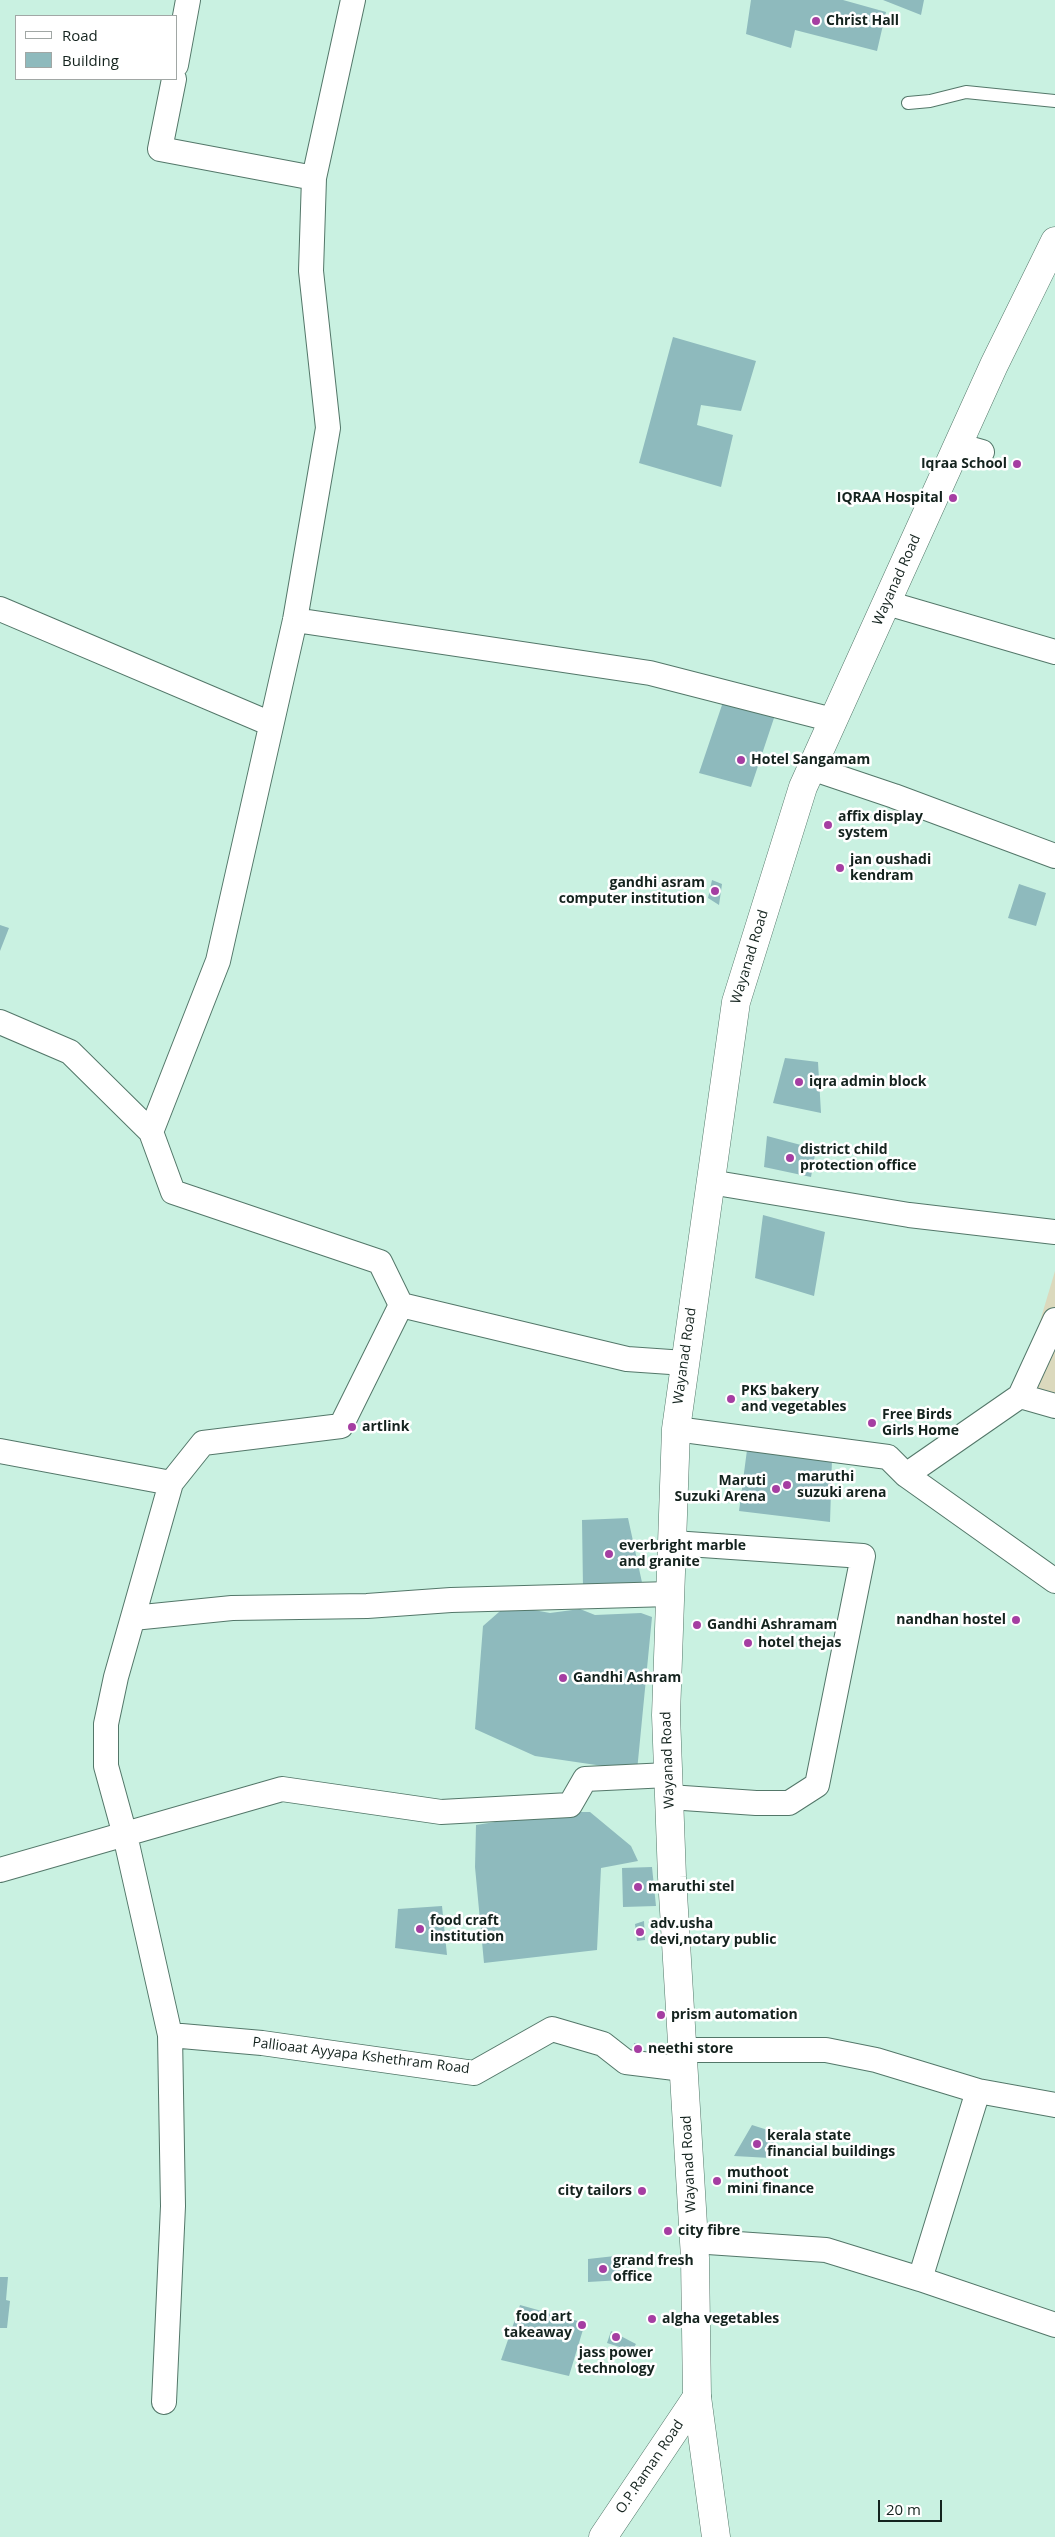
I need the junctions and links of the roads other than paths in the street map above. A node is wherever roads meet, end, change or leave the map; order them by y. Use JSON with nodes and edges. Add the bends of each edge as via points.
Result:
{"nodes":[{"id":1,"x":188,"y":0,"type":"edge"},
{"id":2,"x":353,"y":0,"type":"edge"},
{"id":3,"x":178,"y":54,"type":"edge"},
{"id":4,"x":174,"y":80,"type":"edge"},
{"id":5,"x":1055,"y":101,"type":"edge"},
{"id":6,"x":908,"y":103,"type":"dead end"},
{"id":7,"x":314,"y":178,"type":"junction"},
{"id":8,"x":1055,"y":241,"type":"edge"},
{"id":9,"x":887,"y":603,"type":"junction"},
{"id":10,"x":0,"y":609,"type":"edge"},
{"id":11,"x":294,"y":620,"type":"junction"},
{"id":12,"x":1055,"y":652,"type":"edge"},
{"id":13,"x":833,"y":720,"type":"junction"},
{"id":14,"x":271,"y":724,"type":"junction"},
{"id":15,"x":811,"y":768,"type":"junction"},
{"id":16,"x":1055,"y":856,"type":"edge"},
{"id":17,"x":0,"y":1022,"type":"edge"},
{"id":18,"x":152,"y":1132,"type":"junction"},
{"id":19,"x":710,"y":1182,"type":"junction"},
{"id":20,"x":1055,"y":1232,"type":"edge"},
{"id":21,"x":401,"y":1305,"type":"junction"},
{"id":22,"x":1055,"y":1320,"type":"edge"},
{"id":23,"x":685,"y":1363,"type":"junction"},
{"id":24,"x":1020,"y":1396,"type":"junction"},
{"id":25,"x":1055,"y":1406,"type":"edge"},
{"id":26,"x":676,"y":1429,"type":"junction"},
{"id":27,"x":0,"y":1451,"type":"edge"},
{"id":28,"x":906,"y":1475,"type":"junction"},
{"id":29,"x":171,"y":1484,"type":"junction"},
{"id":30,"x":673,"y":1543,"type":"junction"},
{"id":31,"x":1055,"y":1581,"type":"edge"},
{"id":32,"x":671,"y":1594,"type":"junction"},
{"id":33,"x":133,"y":1618,"type":"junction"},
{"id":34,"x":669,"y":1786,"type":"junction"},
{"id":35,"x":125,"y":1835,"type":"junction"},
{"id":36,"x":0,"y":1870,"type":"edge"},
{"id":37,"x":170,"y":2035,"type":"junction"},
{"id":38,"x":683,"y":2059,"type":"junction"},
{"id":39,"x":978,"y":2091,"type":"junction"},
{"id":40,"x":1055,"y":2105,"type":"edge"},
{"id":41,"x":694,"y":2241,"type":"junction"},
{"id":42,"x":920,"y":2279,"type":"junction"},
{"id":43,"x":1055,"y":2325,"type":"edge"},
{"id":44,"x":697,"y":2398,"type":"junction"},
{"id":45,"x":164,"y":2402,"type":"dead end"},
{"id":46,"x":603,"y":2537,"type":"edge"},
{"id":47,"x":716,"y":2537,"type":"edge"}],
"edges":[{"from":1,"to":3,"type":"street"},
{"from":2,"to":7,"type":"street"},
{"from":4,"to":7,"type":"street","via":[[160,149]]},
{"from":5,"to":6,"type":"lane","via":[[966,92]]},
{"from":7,"to":11,"type":"street","via":[[311,271],[328,428]]},
{"from":8,"to":9,"type":"main road","name":"Wayanad Road","via":[[994,365],[972,445]]},
{"from":9,"to":12,"type":"street"},
{"from":9,"to":13,"type":"main road","name":"Wayanad Road"},
{"from":10,"to":14,"type":"street"},
{"from":11,"to":13,"type":"street","via":[[650,673]]},
{"from":11,"to":14,"type":"street"},
{"from":13,"to":15,"type":"main road","name":"Wayanad Road"},
{"from":14,"to":18,"type":"street","via":[[218,961]]},
{"from":15,"to":16,"type":"street"},
{"from":15,"to":19,"type":"main road","name":"Wayanad Road","via":[[802,787],[736,1002]]},
{"from":17,"to":18,"type":"street","via":[[70,1052]]},
{"from":18,"to":21,"type":"street","via":[[173,1192],[380,1262]]},
{"from":19,"to":20,"type":"street","via":[[909,1215]]},
{"from":19,"to":23,"type":"main road","name":"Wayanad Road"},
{"from":21,"to":23,"type":"street","via":[[627,1359]]},
{"from":21,"to":29,"type":"street","via":[[341,1426],[203,1443]]},
{"from":22,"to":24,"type":"street"},
{"from":23,"to":26,"type":"main road","name":"Wayanad Road"},
{"from":24,"to":25,"type":"street"},
{"from":24,"to":28,"type":"street"},
{"from":26,"to":28,"type":"street","via":[[888,1457]]},
{"from":26,"to":30,"type":"main road","name":"Wayanad Road"},
{"from":27,"to":29,"type":"street"},
{"from":28,"to":31,"type":"street"},
{"from":29,"to":33,"type":"street"},
{"from":30,"to":32,"type":"main road","name":"Wayanad Road"},
{"from":30,"to":34,"type":"street","via":[[863,1556],[817,1784],[789,1802],[756,1803]]},
{"from":32,"to":33,"type":"street","via":[[232,1608]]},
{"from":32,"to":34,"type":"main road","name":"Wayanad Road","via":[[666,1715]]},
{"from":33,"to":35,"type":"street","via":[[106,1724],[106,1766]]},
{"from":34,"to":35,"type":"street","via":[[585,1779],[570,1805],[441,1812],[282,1789]]},
{"from":34,"to":38,"type":"main road","name":"Wayanad Road"},
{"from":35,"to":36,"type":"street"},
{"from":35,"to":37,"type":"street"},
{"from":37,"to":38,"type":"street","name":"Pallioaat Ayyapa Kshethram Road","via":[[262,2043],[474,2073],[552,2029],[603,2044],[626,2062]]},
{"from":37,"to":45,"type":"street","via":[[173,2206]]},
{"from":38,"to":39,"type":"street","name":"Pallioaat Ayyapa Kshethram Road","via":[[826,2050],[876,2060]]},
{"from":38,"to":41,"type":"main road","name":"Wayanad Road"},
{"from":39,"to":40,"type":"street","name":"Pallioaat Ayyapa Kshethram Road"},
{"from":39,"to":42,"type":"street"},
{"from":41,"to":42,"type":"street","via":[[826,2250]]},
{"from":41,"to":44,"type":"main road","name":"Wayanad Road"},
{"from":42,"to":43,"type":"street"},
{"from":44,"to":46,"type":"main road","name":"O.P.Raman Road"},
{"from":44,"to":47,"type":"main road","name":"Wayanad Road"}]}
